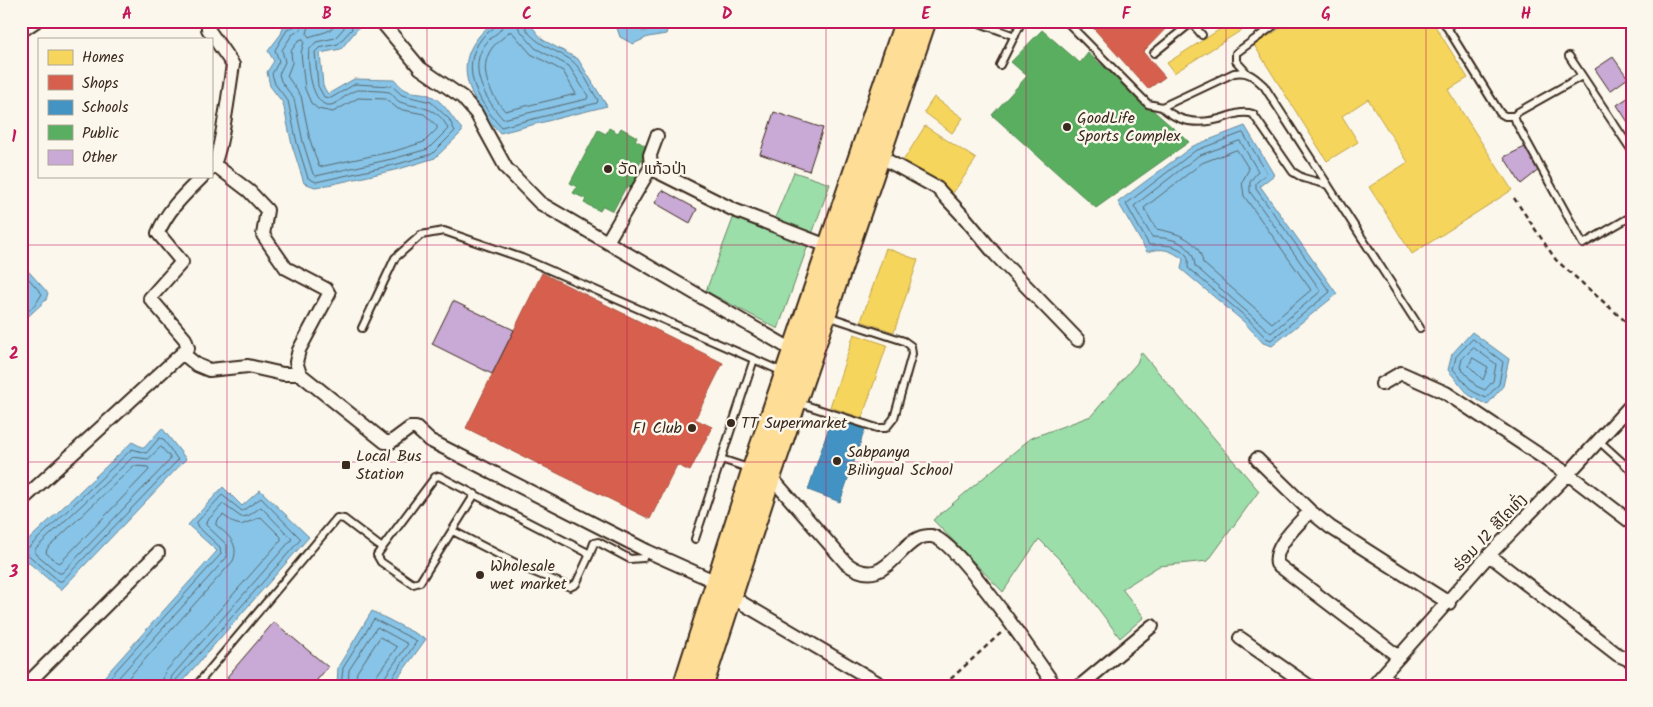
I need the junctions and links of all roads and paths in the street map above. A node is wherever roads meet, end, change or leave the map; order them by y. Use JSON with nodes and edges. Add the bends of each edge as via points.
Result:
{"nodes":[{"id":1,"x":36,"y":21,"type":"edge"},
{"id":2,"x":208,"y":21,"type":"edge"},
{"id":3,"x":381,"y":21,"type":"edge"},
{"id":4,"x":906,"y":21,"type":"edge"},
{"id":5,"x":925,"y":21,"type":"edge"},
{"id":6,"x":974,"y":21,"type":"edge"},
{"id":7,"x":1022,"y":21,"type":"edge"},
{"id":8,"x":1066,"y":21,"type":"edge"},
{"id":9,"x":1280,"y":21,"type":"edge"},
{"id":10,"x":1443,"y":21,"type":"edge"},
{"id":11,"x":1190,"y":22,"type":"edge"},
{"id":12,"x":21,"y":31,"type":"edge"},
{"id":13,"x":1202,"y":35,"type":"dead end"},
{"id":14,"x":1015,"y":36,"type":"junction"},
{"id":15,"x":1154,"y":53,"type":"dead end"},
{"id":16,"x":1569,"y":56,"type":"dead end"},
{"id":17,"x":1000,"y":65,"type":"dead end"},
{"id":18,"x":1246,"y":72,"type":"junction"},
{"id":19,"x":1582,"y":76,"type":"junction"},
{"id":20,"x":1162,"y":108,"type":"junction"},
{"id":21,"x":1514,"y":116,"type":"junction"},
{"id":22,"x":657,"y":136,"type":"dead end"},
{"id":23,"x":1632,"y":151,"type":"edge"},
{"id":24,"x":880,"y":156,"type":"junction"},
{"id":25,"x":213,"y":167,"type":"edge"},
{"id":26,"x":651,"y":167,"type":"junction"},
{"id":27,"x":201,"y":178,"type":"edge"},
{"id":28,"x":1328,"y":185,"type":"junction"},
{"id":29,"x":1514,"y":198,"type":"dead end"},
{"id":30,"x":1632,"y":216,"type":"edge"},
{"id":31,"x":607,"y":242,"type":"junction"},
{"id":32,"x":830,"y":247,"type":"junction"},
{"id":33,"x":824,"y":315,"type":"junction"},
{"id":34,"x":1632,"y":327,"type":"edge"},
{"id":35,"x":362,"y":328,"type":"dead end"},
{"id":36,"x":1420,"y":328,"type":"dead end"},
{"id":37,"x":1078,"y":340,"type":"dead end"},
{"id":38,"x":794,"y":351,"type":"junction"},
{"id":39,"x":182,"y":354,"type":"junction"},
{"id":40,"x":754,"y":359,"type":"junction"},
{"id":41,"x":300,"y":374,"type":"junction"},
{"id":42,"x":787,"y":374,"type":"junction"},
{"id":43,"x":1382,"y":384,"type":"dead end"},
{"id":44,"x":797,"y":402,"type":"junction"},
{"id":45,"x":1632,"y":404,"type":"edge"},
{"id":46,"x":1599,"y":441,"type":"junction"},
{"id":47,"x":722,"y":459,"type":"junction"},
{"id":48,"x":1257,"y":460,"type":"dead end"},
{"id":49,"x":1632,"y":471,"type":"edge"},
{"id":50,"x":761,"y":473,"type":"junction"},
{"id":51,"x":1568,"y":474,"type":"junction"},
{"id":52,"x":475,"y":494,"type":"junction"},
{"id":53,"x":21,"y":501,"type":"edge"},
{"id":54,"x":1310,"y":511,"type":"junction"},
{"id":55,"x":1632,"y":523,"type":"edge"},
{"id":56,"x":453,"y":531,"type":"junction"},
{"id":57,"x":695,"y":539,"type":"dead end"},
{"id":58,"x":382,"y":548,"type":"junction"},
{"id":59,"x":647,"y":551,"type":"junction"},
{"id":60,"x":158,"y":553,"type":"dead end"},
{"id":61,"x":590,"y":554,"type":"junction"},
{"id":62,"x":1489,"y":555,"type":"junction"},
{"id":63,"x":726,"y":589,"type":"junction"},
{"id":64,"x":1448,"y":603,"type":"junction"},
{"id":65,"x":1011,"y":624,"type":"junction"},
{"id":66,"x":1152,"y":626,"type":"dead end"},
{"id":67,"x":1240,"y":638,"type":"dead end"},
{"id":68,"x":1399,"y":657,"type":"junction"},
{"id":69,"x":1632,"y":661,"type":"edge"},
{"id":70,"x":1383,"y":675,"type":"junction"},
{"id":71,"x":944,"y":685,"type":"edge"},
{"id":72,"x":24,"y":686,"type":"edge"},
{"id":73,"x":196,"y":686,"type":"edge"},
{"id":74,"x":684,"y":686,"type":"edge"},
{"id":75,"x":702,"y":686,"type":"edge"},
{"id":76,"x":883,"y":686,"type":"edge"},
{"id":77,"x":1054,"y":686,"type":"edge"},
{"id":78,"x":1080,"y":686,"type":"edge"},
{"id":79,"x":1309,"y":686,"type":"edge"},
{"id":80,"x":1373,"y":686,"type":"edge"},
{"id":81,"x":1396,"y":686,"type":"edge"}],
"edges":[{"from":1,"to":12,"type":"street"},
{"from":2,"to":25,"type":"street","via":[[208,29],[233,65]]},
{"from":3,"to":31,"type":"street","via":[[420,68],[462,97],[476,113],[506,168],[540,203]]},
{"from":4,"to":32,"type":"highway"},
{"from":5,"to":24,"type":"highway"},
{"from":6,"to":14,"type":"lane"},
{"from":7,"to":14,"type":"lane"},
{"from":8,"to":20,"type":"lane","via":[[1148,104]]},
{"from":9,"to":18,"type":"lane","via":[[1236,53],[1236,62]]},
{"from":10,"to":21,"type":"lane","via":[[1500,114]]},
{"from":11,"to":13,"type":"lane"},
{"from":11,"to":15,"type":"lane"},
{"from":14,"to":17,"type":"lane"},
{"from":16,"to":19,"type":"lane"},
{"from":18,"to":20,"type":"lane","via":[[1234,73]]},
{"from":18,"to":28,"type":"lane","via":[[1264,86]]},
{"from":19,"to":21,"type":"lane"},
{"from":19,"to":23,"type":"lane"},
{"from":20,"to":28,"type":"lane","via":[[1176,118],[1195,122],[1242,112],[1253,114],[1293,172]]},
{"from":21,"to":30,"type":"lane","via":[[1583,244]]},
{"from":22,"to":26,"type":"street","via":[[650,155]]},
{"from":24,"to":33,"type":"highway"},
{"from":24,"to":37,"type":"street","via":[[936,188]]},
{"from":25,"to":41,"type":"street","via":[[249,191],[267,210],[263,235],[286,268],[326,289],[329,294],[299,350],[296,362]]},
{"from":26,"to":31,"type":"street"},
{"from":26,"to":32,"type":"street","via":[[734,210]]},
{"from":27,"to":39,"type":"street","via":[[164,218],[158,233],[182,262],[150,298],[184,338],[188,348]]},
{"from":28,"to":36,"type":"lane"},
{"from":29,"to":34,"type":"path","via":[[1556,260]]},
{"from":31,"to":38,"type":"street"},
{"from":32,"to":38,"type":"highway"},
{"from":33,"to":44,"type":"highway"},
{"from":33,"to":44,"type":"lane","via":[[911,346],[912,354],[894,418],[886,428],[877,428]]},
{"from":35,"to":40,"type":"lane","via":[[395,258],[421,235],[444,231],[522,258]]},
{"from":38,"to":42,"type":"highway"},
{"from":39,"to":41,"type":"street","via":[[209,370],[248,366],[283,374]]},
{"from":39,"to":53,"type":"street"},
{"from":40,"to":42,"type":"lane"},
{"from":40,"to":47,"type":"lane"},
{"from":41,"to":59,"type":"street","via":[[385,442],[416,428],[429,440]]},
{"from":42,"to":50,"type":"highway"},
{"from":43,"to":51,"type":"street","via":[[1401,373],[1430,384]]},
{"from":44,"to":50,"type":"highway"},
{"from":45,"to":46,"type":"street","name":"ຮ່ອມ 12 ສີໄຄທົ່ງ"},
{"from":46,"to":49,"type":"lane"},
{"from":46,"to":51,"type":"street","name":"ຮ່ອມ 12 ສີໄຄທົ່ງ"},
{"from":47,"to":50,"type":"lane"},
{"from":47,"to":57,"type":"lane"},
{"from":48,"to":54,"type":"street"},
{"from":50,"to":63,"type":"highway"},
{"from":50,"to":65,"type":"street","via":[[857,571],[867,574],[880,569],[921,537],[932,536],[940,540],[975,575]]},
{"from":51,"to":55,"type":"street"},
{"from":51,"to":62,"type":"street","name":"ຮ່ອມ 12 ສີໄຄທົ່ງ"},
{"from":52,"to":56,"type":"lane"},
{"from":52,"to":58,"type":"lane","via":[[442,476],[435,477]]},
{"from":52,"to":61,"type":"lane"},
{"from":54,"to":64,"type":"street"},
{"from":54,"to":68,"type":"street","via":[[1278,549],[1277,564]]},
{"from":56,"to":58,"type":"lane","via":[[424,579],[417,584],[381,562],[377,555]]},
{"from":56,"to":61,"type":"lane","via":[[570,587],[576,584]]},
{"from":58,"to":73,"type":"lane","via":[[344,518],[337,518]]},
{"from":59,"to":61,"type":"lane","via":[[643,558],[630,559],[598,542],[594,543]]},
{"from":59,"to":63,"type":"street"},
{"from":60,"to":72,"type":"street"},
{"from":62,"to":64,"type":"street","name":"ຮ່ອມ 12 ສີໄຄທົ່ງ"},
{"from":62,"to":69,"type":"street","via":[[1618,655]]},
{"from":63,"to":74,"type":"highway"},
{"from":63,"to":75,"type":"highway"},
{"from":63,"to":76,"type":"street"},
{"from":64,"to":68,"type":"street","name":"ຮ່ອມ 12 ສີໄຄທົ່ງ"},
{"from":65,"to":71,"type":"path"},
{"from":65,"to":77,"type":"street"},
{"from":66,"to":78,"type":"street"},
{"from":67,"to":79,"type":"street"},
{"from":68,"to":70,"type":"street","name":"ຮ່ອມ 12 ສີໄຄທົ່ງ"},
{"from":70,"to":80,"type":"street","name":"ຮ່ອມ 12 ສີໄຄທົ່ງ"},
{"from":70,"to":81,"type":"street"}]}
